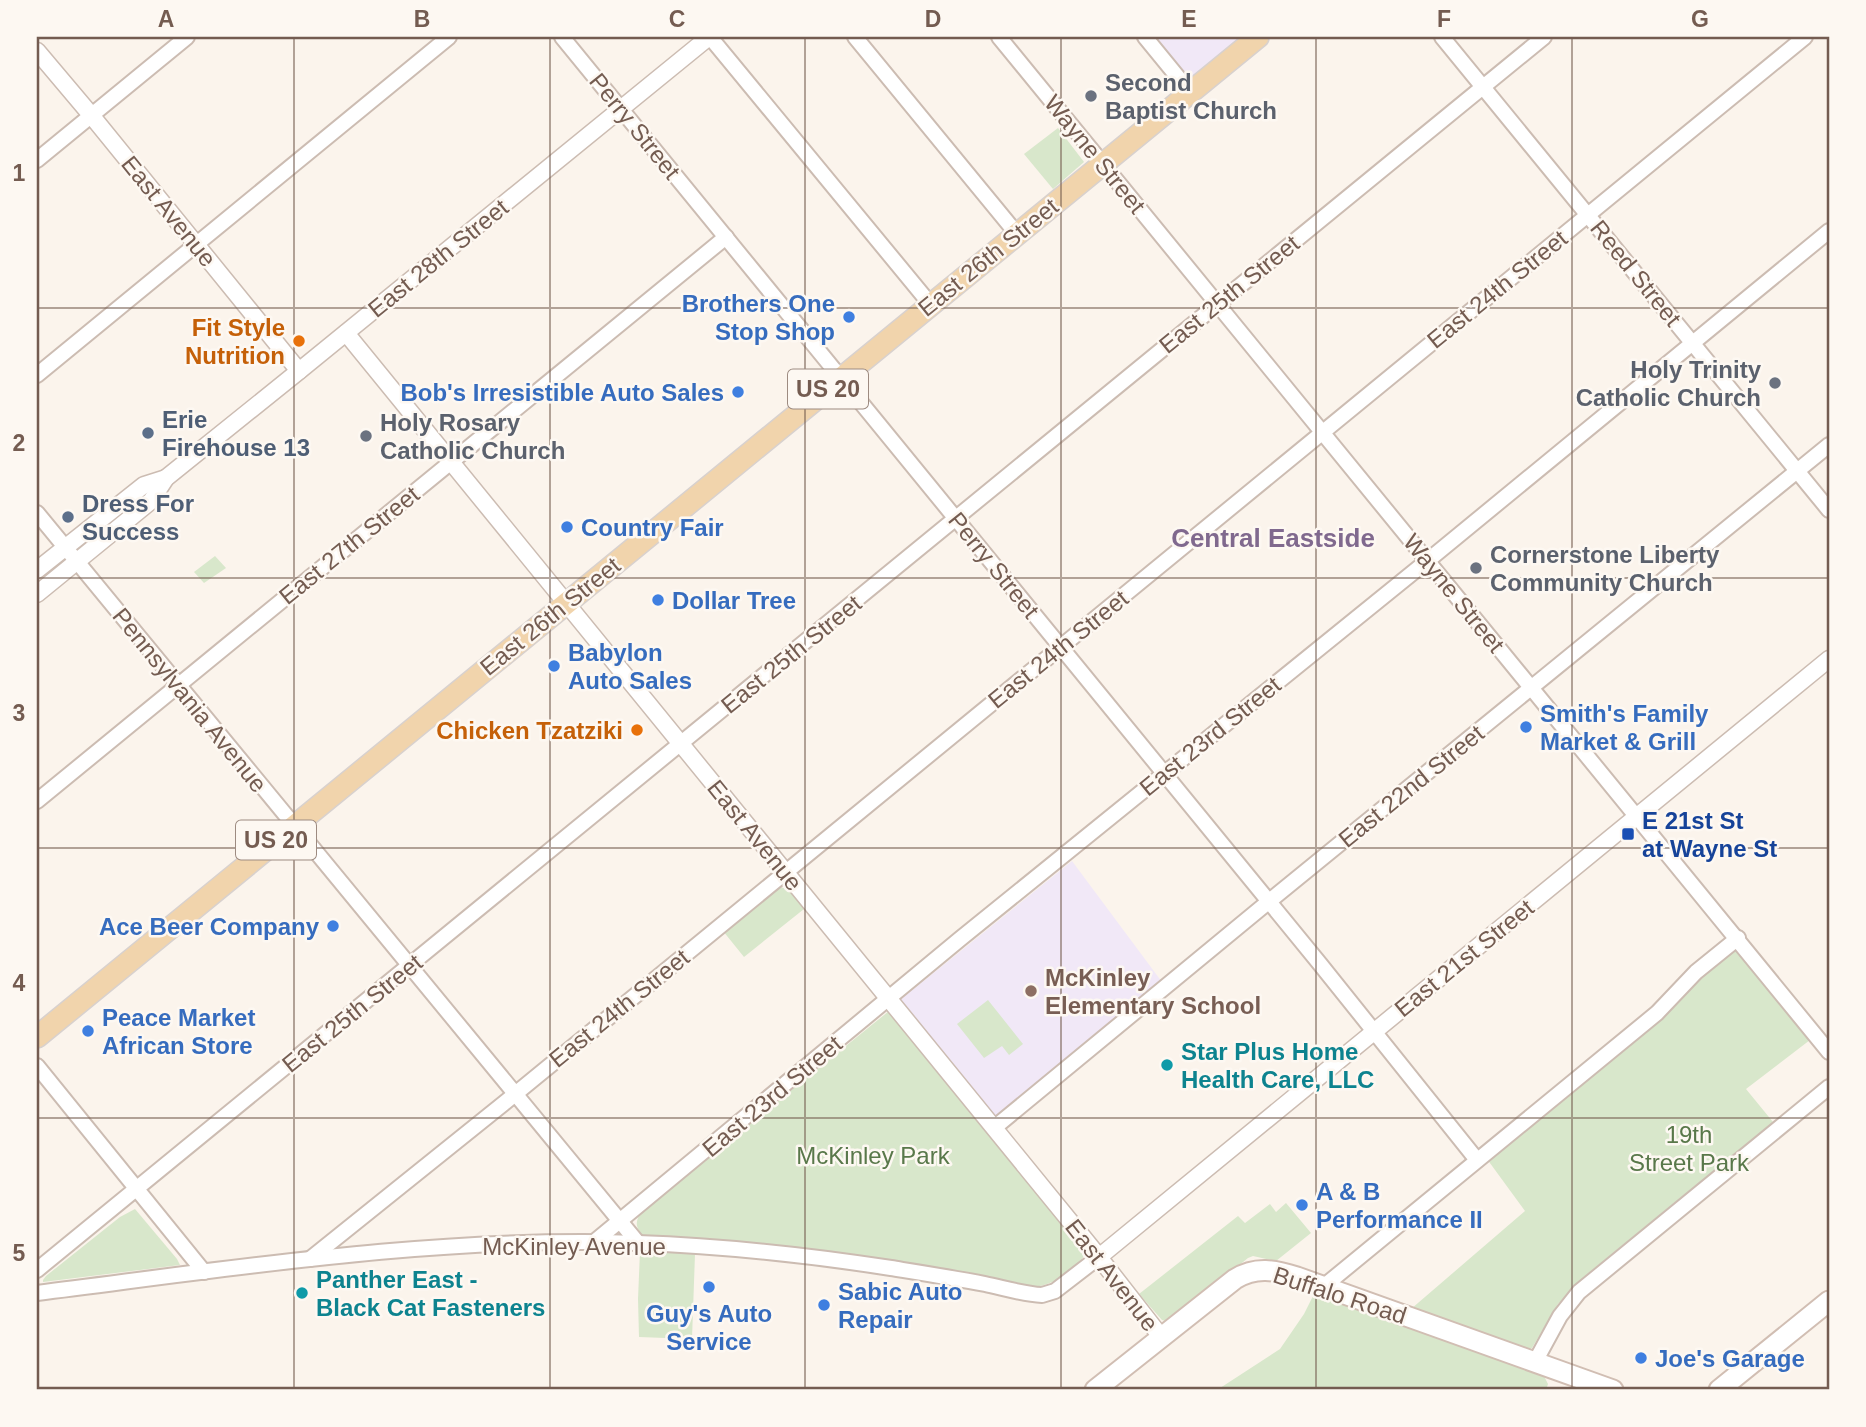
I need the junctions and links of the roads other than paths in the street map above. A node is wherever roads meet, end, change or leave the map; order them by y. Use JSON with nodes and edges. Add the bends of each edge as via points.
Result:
{"nodes":[{"id":1,"x":187,"y":37,"type":"edge"},
{"id":2,"x":449,"y":37,"type":"edge"},
{"id":3,"x":562,"y":37,"type":"edge"},
{"id":4,"x":710,"y":37,"type":"edge"},
{"id":5,"x":855,"y":37,"type":"edge"},
{"id":6,"x":999,"y":37,"type":"edge"},
{"id":7,"x":1145,"y":37,"type":"edge"},
{"id":8,"x":1258,"y":37,"type":"edge"},
{"id":9,"x":1442,"y":37,"type":"edge"},
{"id":10,"x":1544,"y":37,"type":"edge"},
{"id":11,"x":1805,"y":37,"type":"edge"},
{"id":12,"x":37,"y":51,"type":"edge"},
{"id":13,"x":1483,"y":87,"type":"junction"},
{"id":14,"x":1190,"y":92,"type":"junction"},
{"id":15,"x":621,"y":109,"type":"junction"},
{"id":16,"x":91,"y":115,"type":"junction"},
{"id":17,"x":37,"y":160,"type":"edge"},
{"id":18,"x":1103,"y":164,"type":"junction"},
{"id":19,"x":1588,"y":215,"type":"junction"},
{"id":20,"x":1829,"y":231,"type":"edge"},
{"id":21,"x":1017,"y":234,"type":"junction"},
{"id":22,"x":726,"y":237,"type":"junction"},
{"id":23,"x":196,"y":244,"type":"junction"},
{"id":24,"x":1217,"y":304,"type":"junction"},
{"id":25,"x":930,"y":305,"type":"junction"},
{"id":26,"x":346,"y":333,"type":"junction"},
{"id":27,"x":1693,"y":343,"type":"junction"},
{"id":28,"x":299,"y":371,"type":"junction"},
{"id":29,"x":37,"y":375,"type":"edge"},
{"id":30,"x":841,"y":378,"type":"junction"},
{"id":31,"x":1322,"y":432,"type":"junction"},
{"id":32,"x":1829,"y":445,"type":"edge"},
{"id":33,"x":451,"y":462,"type":"junction"},
{"id":34,"x":1797,"y":471,"type":"junction"},
{"id":35,"x":166,"y":478,"type":"junction"},
{"id":36,"x":1829,"y":510,"type":"edge"},
{"id":37,"x":37,"y":513,"type":"edge"},
{"id":38,"x":956,"y":518,"type":"junction"},
{"id":39,"x":65,"y":547,"type":"junction"},
{"id":40,"x":1427,"y":560,"type":"junction"},
{"id":41,"x":77,"y":561,"type":"junction"},
{"id":42,"x":37,"y":570,"type":"edge"},
{"id":43,"x":37,"y":594,"type":"edge"},
{"id":44,"x":566,"y":603,"type":"junction"},
{"id":45,"x":1060,"y":647,"type":"junction"},
{"id":46,"x":1829,"y":659,"type":"edge"},
{"id":47,"x":178,"y":685,"type":"junction"},
{"id":48,"x":1532,"y":688,"type":"junction"},
{"id":49,"x":681,"y":744,"type":"junction"},
{"id":50,"x":1164,"y":774,"type":"junction"},
{"id":51,"x":37,"y":800,"type":"edge"},
{"id":52,"x":1637,"y":816,"type":"junction"},
{"id":53,"x":294,"y":826,"type":"junction"},
{"id":54,"x":785,"y":872,"type":"junction"},
{"id":55,"x":1269,"y":902,"type":"junction"},
{"id":56,"x":1738,"y":939,"type":"junction"},
{"id":57,"x":409,"y":966,"type":"junction"},
{"id":58,"x":889,"y":998,"type":"junction"},
{"id":59,"x":1374,"y":1031,"type":"junction"},
{"id":60,"x":37,"y":1037,"type":"edge"},
{"id":61,"x":1829,"y":1052,"type":"edge"},
{"id":62,"x":37,"y":1066,"type":"edge"},
{"id":63,"x":1829,"y":1087,"type":"edge"},
{"id":64,"x":514,"y":1094,"type":"junction"},
{"id":65,"x":994,"y":1128,"type":"junction"},
{"id":66,"x":1477,"y":1160,"type":"junction"},
{"id":67,"x":137,"y":1188,"type":"junction"},
{"id":68,"x":619,"y":1222,"type":"junction"},
{"id":69,"x":593,"y":1243,"type":"junction"},
{"id":70,"x":638,"y":1244,"type":"junction"},
{"id":71,"x":1099,"y":1257,"type":"junction"},
{"id":72,"x":310,"y":1259,"type":"junction"},
{"id":73,"x":37,"y":1270,"type":"edge"},
{"id":74,"x":204,"y":1272,"type":"junction"},
{"id":75,"x":1323,"y":1287,"type":"junction"},
{"id":76,"x":37,"y":1293,"type":"edge"},
{"id":77,"x":1829,"y":1301,"type":"edge"},
{"id":78,"x":1162,"y":1338,"type":"junction"},
{"id":79,"x":1535,"y":1362,"type":"junction"},
{"id":80,"x":1095,"y":1390,"type":"edge"},
{"id":81,"x":1613,"y":1390,"type":"edge"},
{"id":82,"x":1719,"y":1390,"type":"edge"}],
"edges":[{"from":1,"to":16,"type":"street"},
{"from":2,"to":23,"type":"street"},
{"from":3,"to":15,"type":"street","name":"Perry Street"},
{"from":4,"to":15,"type":"street","name":"East 28th Street"},
{"from":4,"to":25,"type":"street"},
{"from":5,"to":21,"type":"street"},
{"from":6,"to":18,"type":"street","name":"Wayne Street"},
{"from":7,"to":14,"type":"street"},
{"from":8,"to":14,"type":"main road","name":"East 26th Street","number":"US 20"},
{"from":9,"to":13,"type":"street","name":"Reed Street"},
{"from":10,"to":13,"type":"street","name":"East 25th Street"},
{"from":11,"to":19,"type":"street","name":"East 24th Street"},
{"from":12,"to":16,"type":"street","name":"East Avenue"},
{"from":13,"to":19,"type":"street","name":"Reed Street"},
{"from":13,"to":24,"type":"street","name":"East 25th Street"},
{"from":14,"to":18,"type":"main road","name":"East 26th Street","number":"US 20"},
{"from":15,"to":22,"type":"street","name":"Perry Street"},
{"from":15,"to":26,"type":"street","name":"East 28th Street"},
{"from":16,"to":17,"type":"street"},
{"from":16,"to":23,"type":"street","name":"East Avenue"},
{"from":18,"to":21,"type":"main road","name":"East 26th Street","number":"US 20"},
{"from":18,"to":24,"type":"street","name":"Wayne Street"},
{"from":19,"to":27,"type":"street","name":"Reed Street"},
{"from":19,"to":31,"type":"street","name":"East 24th Street"},
{"from":20,"to":27,"type":"street","name":"East 23rd Street"},
{"from":21,"to":25,"type":"main road","name":"East 26th Street","number":"US 20"},
{"from":22,"to":30,"type":"street","name":"Perry Street"},
{"from":22,"to":33,"type":"street","name":"East 27th Street"},
{"from":23,"to":28,"type":"street","name":"East Avenue"},
{"from":23,"to":29,"type":"street"},
{"from":24,"to":31,"type":"street","name":"Wayne Street"},
{"from":24,"to":38,"type":"street","name":"East 25th Street"},
{"from":25,"to":30,"type":"main road","name":"East 26th Street","number":"US 20"},
{"from":26,"to":28,"type":"street","name":"East 28th Street"},
{"from":26,"to":33,"type":"street","name":"East Avenue"},
{"from":27,"to":34,"type":"street","name":"Reed Street"},
{"from":27,"to":40,"type":"street","name":"East 23rd Street"},
{"from":28,"to":35,"type":"street","name":"East 28th Street"},
{"from":30,"to":38,"type":"street","name":"Perry Street"},
{"from":30,"to":44,"type":"main road","name":"East 26th Street","number":"US 20"},
{"from":31,"to":40,"type":"street","name":"Wayne Street"},
{"from":31,"to":45,"type":"street","name":"East 24th Street"},
{"from":32,"to":34,"type":"street","name":"East 22nd Street"},
{"from":33,"to":44,"type":"street","name":"East Avenue"},
{"from":33,"to":47,"type":"street","name":"East 27th Street"},
{"from":34,"to":36,"type":"street","name":"Reed Street"},
{"from":34,"to":48,"type":"street","name":"East 22nd Street"},
{"from":35,"to":39,"type":"street","name":"East 28th Street","via":[[144,485]]},
{"from":35,"to":41,"type":"street","name":"East 28th Street","via":[[151,502]]},
{"from":37,"to":39,"type":"street","name":"Pennsylvania Avenue"},
{"from":38,"to":45,"type":"street","name":"Perry Street"},
{"from":38,"to":49,"type":"street","name":"East 25th Street"},
{"from":39,"to":41,"type":"street","name":"Pennsylvania Avenue"},
{"from":39,"to":42,"type":"street","name":"East 28th Street"},
{"from":40,"to":48,"type":"street","name":"Wayne Street"},
{"from":40,"to":50,"type":"street","name":"East 23rd Street"},
{"from":41,"to":43,"type":"street","name":"East 28th Street"},
{"from":41,"to":47,"type":"street","name":"Pennsylvania Avenue"},
{"from":44,"to":49,"type":"street","name":"East Avenue"},
{"from":44,"to":53,"type":"main road","name":"East 26th Street","number":"US 20"},
{"from":45,"to":50,"type":"street","name":"Perry Street"},
{"from":45,"to":54,"type":"street","name":"East 24th Street"},
{"from":46,"to":52,"type":"street","name":"East 21st Street"},
{"from":47,"to":51,"type":"street","name":"East 27th Street"},
{"from":47,"to":53,"type":"street","name":"Pennsylvania Avenue"},
{"from":48,"to":52,"type":"street","name":"Wayne Street"},
{"from":48,"to":55,"type":"street","name":"East 22nd Street"},
{"from":49,"to":54,"type":"street","name":"East Avenue"},
{"from":49,"to":57,"type":"street","name":"East 25th Street"},
{"from":50,"to":55,"type":"street","name":"Perry Street"},
{"from":50,"to":58,"type":"street","name":"East 23rd Street"},
{"from":52,"to":56,"type":"street","name":"Wayne Street"},
{"from":52,"to":59,"type":"street","name":"East 21st Street"},
{"from":53,"to":57,"type":"street","name":"Pennsylvania Avenue"},
{"from":53,"to":60,"type":"main road","name":"East 26th Street","number":"US 20"},
{"from":54,"to":58,"type":"street","name":"East Avenue"},
{"from":54,"to":64,"type":"street","name":"East 24th Street"},
{"from":55,"to":59,"type":"street","name":"Perry Street"},
{"from":55,"to":65,"type":"street","name":"East 22nd Street"},
{"from":56,"to":61,"type":"street","name":"Wayne Street"},
{"from":56,"to":66,"type":"street","via":[[1696,972],[1657,1013]]},
{"from":57,"to":64,"type":"street","name":"Pennsylvania Avenue"},
{"from":57,"to":67,"type":"street","name":"East 25th Street"},
{"from":58,"to":65,"type":"street","name":"East Avenue"},
{"from":58,"to":68,"type":"street","name":"East 23rd Street"},
{"from":59,"to":66,"type":"street","name":"Perry Street"},
{"from":59,"to":71,"type":"street","name":"East 21st Street"},
{"from":62,"to":67,"type":"street"},
{"from":63,"to":79,"type":"street","via":[[1579,1292]]},
{"from":64,"to":68,"type":"street","name":"Pennsylvania Avenue"},
{"from":64,"to":72,"type":"street","name":"East 24th Street"},
{"from":65,"to":71,"type":"street","name":"East Avenue"},
{"from":66,"to":75,"type":"street"},
{"from":67,"to":73,"type":"street","name":"East 25th Street"},
{"from":67,"to":74,"type":"street"},
{"from":68,"to":69,"type":"street","name":"East 23rd Street"},
{"from":68,"to":70,"type":"street","name":"Pennsylvania Avenue"},
{"from":69,"to":70,"type":"street","name":"McKinley Avenue"},
{"from":69,"to":72,"type":"street","name":"McKinley Avenue","via":[[389,1250]]},
{"from":70,"to":71,"type":"street","name":"McKinley Avenue","via":[[802,1256],[1038,1295],[1055,1291]]},
{"from":71,"to":78,"type":"street","name":"East Avenue"},
{"from":72,"to":74,"type":"street","name":"McKinley Avenue"},
{"from":74,"to":76,"type":"street","name":"McKinley Avenue"},
{"from":75,"to":78,"type":"main road","name":"Buffalo Road","via":[[1281,1272],[1250,1271]]},
{"from":75,"to":79,"type":"main road","name":"Buffalo Road"},
{"from":77,"to":82,"type":"main road"},
{"from":78,"to":80,"type":"main road","name":"Buffalo Road"},
{"from":79,"to":81,"type":"main road","name":"Buffalo Road"}]}
